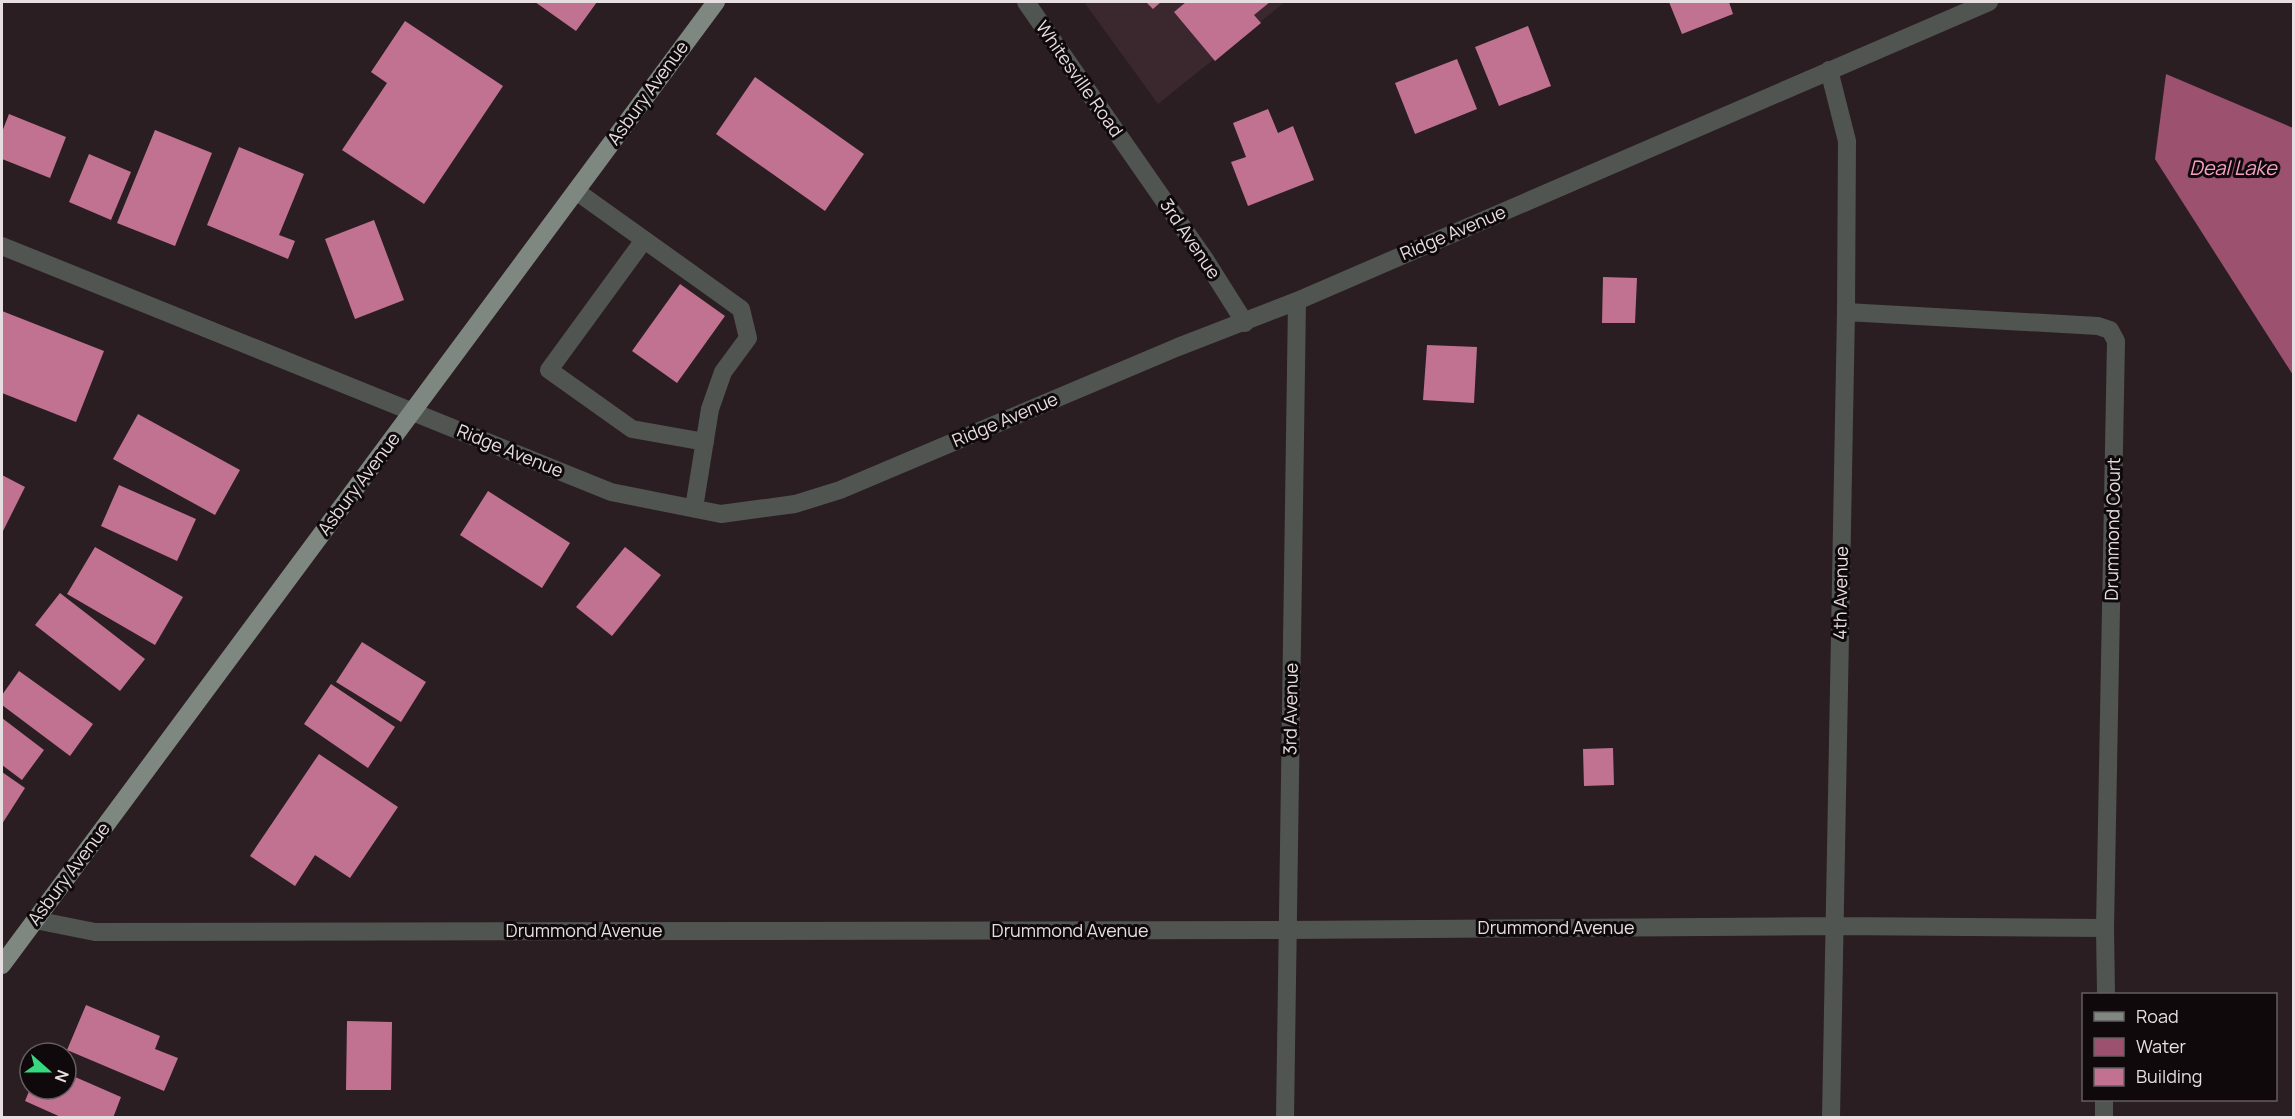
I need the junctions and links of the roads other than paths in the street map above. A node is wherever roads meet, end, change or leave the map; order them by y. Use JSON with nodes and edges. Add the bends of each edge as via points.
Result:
{"nodes":[{"id":1,"x":716,"y":2,"type":"edge"},
{"id":2,"x":1026,"y":2,"type":"edge"},
{"id":3,"x":1989,"y":2,"type":"edge"},
{"id":4,"x":1829,"y":70,"type":"junction"},
{"id":5,"x":1133,"y":156,"type":"joint"},
{"id":6,"x":576,"y":191,"type":"junction"},
{"id":7,"x":644,"y":240,"type":"junction"},
{"id":8,"x":2,"y":246,"type":"edge"},
{"id":9,"x":1297,"y":301,"type":"junction"},
{"id":10,"x":1846,"y":312,"type":"junction"},
{"id":11,"x":1245,"y":323,"type":"junction"},
{"id":12,"x":413,"y":411,"type":"junction"},
{"id":13,"x":705,"y":442,"type":"junction"},
{"id":14,"x":694,"y":508,"type":"junction"},
{"id":15,"x":35,"y":920,"type":"junction"},
{"id":16,"x":1834,"y":926,"type":"junction"},
{"id":17,"x":2105,"y":928,"type":"junction"},
{"id":18,"x":1288,"y":930,"type":"junction"},
{"id":19,"x":2,"y":965,"type":"edge"},
{"id":20,"x":2106,"y":993,"type":"edge"},
{"id":21,"x":2104,"y":1101,"type":"edge"},
{"id":22,"x":1285,"y":1118,"type":"edge"},
{"id":23,"x":1831,"y":1118,"type":"edge"},
{"id":24,"x":2104,"y":1118,"type":"edge"}],
"edges":[{"from":1,"to":6,"type":"main road","name":"Asbury Avenue"},
{"from":2,"to":5,"type":"street","name":"Whitesville Road"},
{"from":3,"to":4,"type":"street","name":"Ridge Avenue"},
{"from":4,"to":9,"type":"street","name":"Ridge Avenue"},
{"from":4,"to":10,"type":"street","name":"4th Avenue","via":[[1847,141]]},
{"from":5,"to":11,"type":"street","name":"3rd Avenue"},
{"from":6,"to":7,"type":"street"},
{"from":6,"to":12,"type":"main road","name":"Asbury Avenue"},
{"from":7,"to":13,"type":"street","via":[[741,309],[748,338],[723,372],[710,409]]},
{"from":7,"to":13,"type":"street","via":[[549,370],[632,429]]},
{"from":8,"to":12,"type":"street","name":"Ridge Avenue"},
{"from":9,"to":11,"type":"street","name":"Ridge Avenue"},
{"from":9,"to":18,"type":"street","name":"3rd Avenue"},
{"from":10,"to":16,"type":"street","name":"4th Avenue"},
{"from":10,"to":17,"type":"street","name":"Drummond Court","via":[[2098,326],[2110,330],[2116,341]]},
{"from":11,"to":14,"type":"street","name":"Ridge Avenue","via":[[1178,347],[840,490],[754,511],[721,514]]},
{"from":12,"to":14,"type":"street","name":"Ridge Avenue","via":[[611,492]]},
{"from":12,"to":15,"type":"main road","name":"Asbury Avenue"},
{"from":13,"to":14,"type":"street"},
{"from":15,"to":18,"type":"street","name":"Drummond Avenue","via":[[95,932]]},
{"from":15,"to":19,"type":"main road","name":"Asbury Avenue"},
{"from":16,"to":17,"type":"street","name":"Drummond Avenue"},
{"from":16,"to":18,"type":"street","name":"Drummond Avenue"},
{"from":16,"to":23,"type":"street","name":"4th Avenue"},
{"from":17,"to":20,"type":"street","name":"Drummond Court"},
{"from":18,"to":22,"type":"street","name":"3rd Avenue"},
{"from":21,"to":24,"type":"street"}]}
